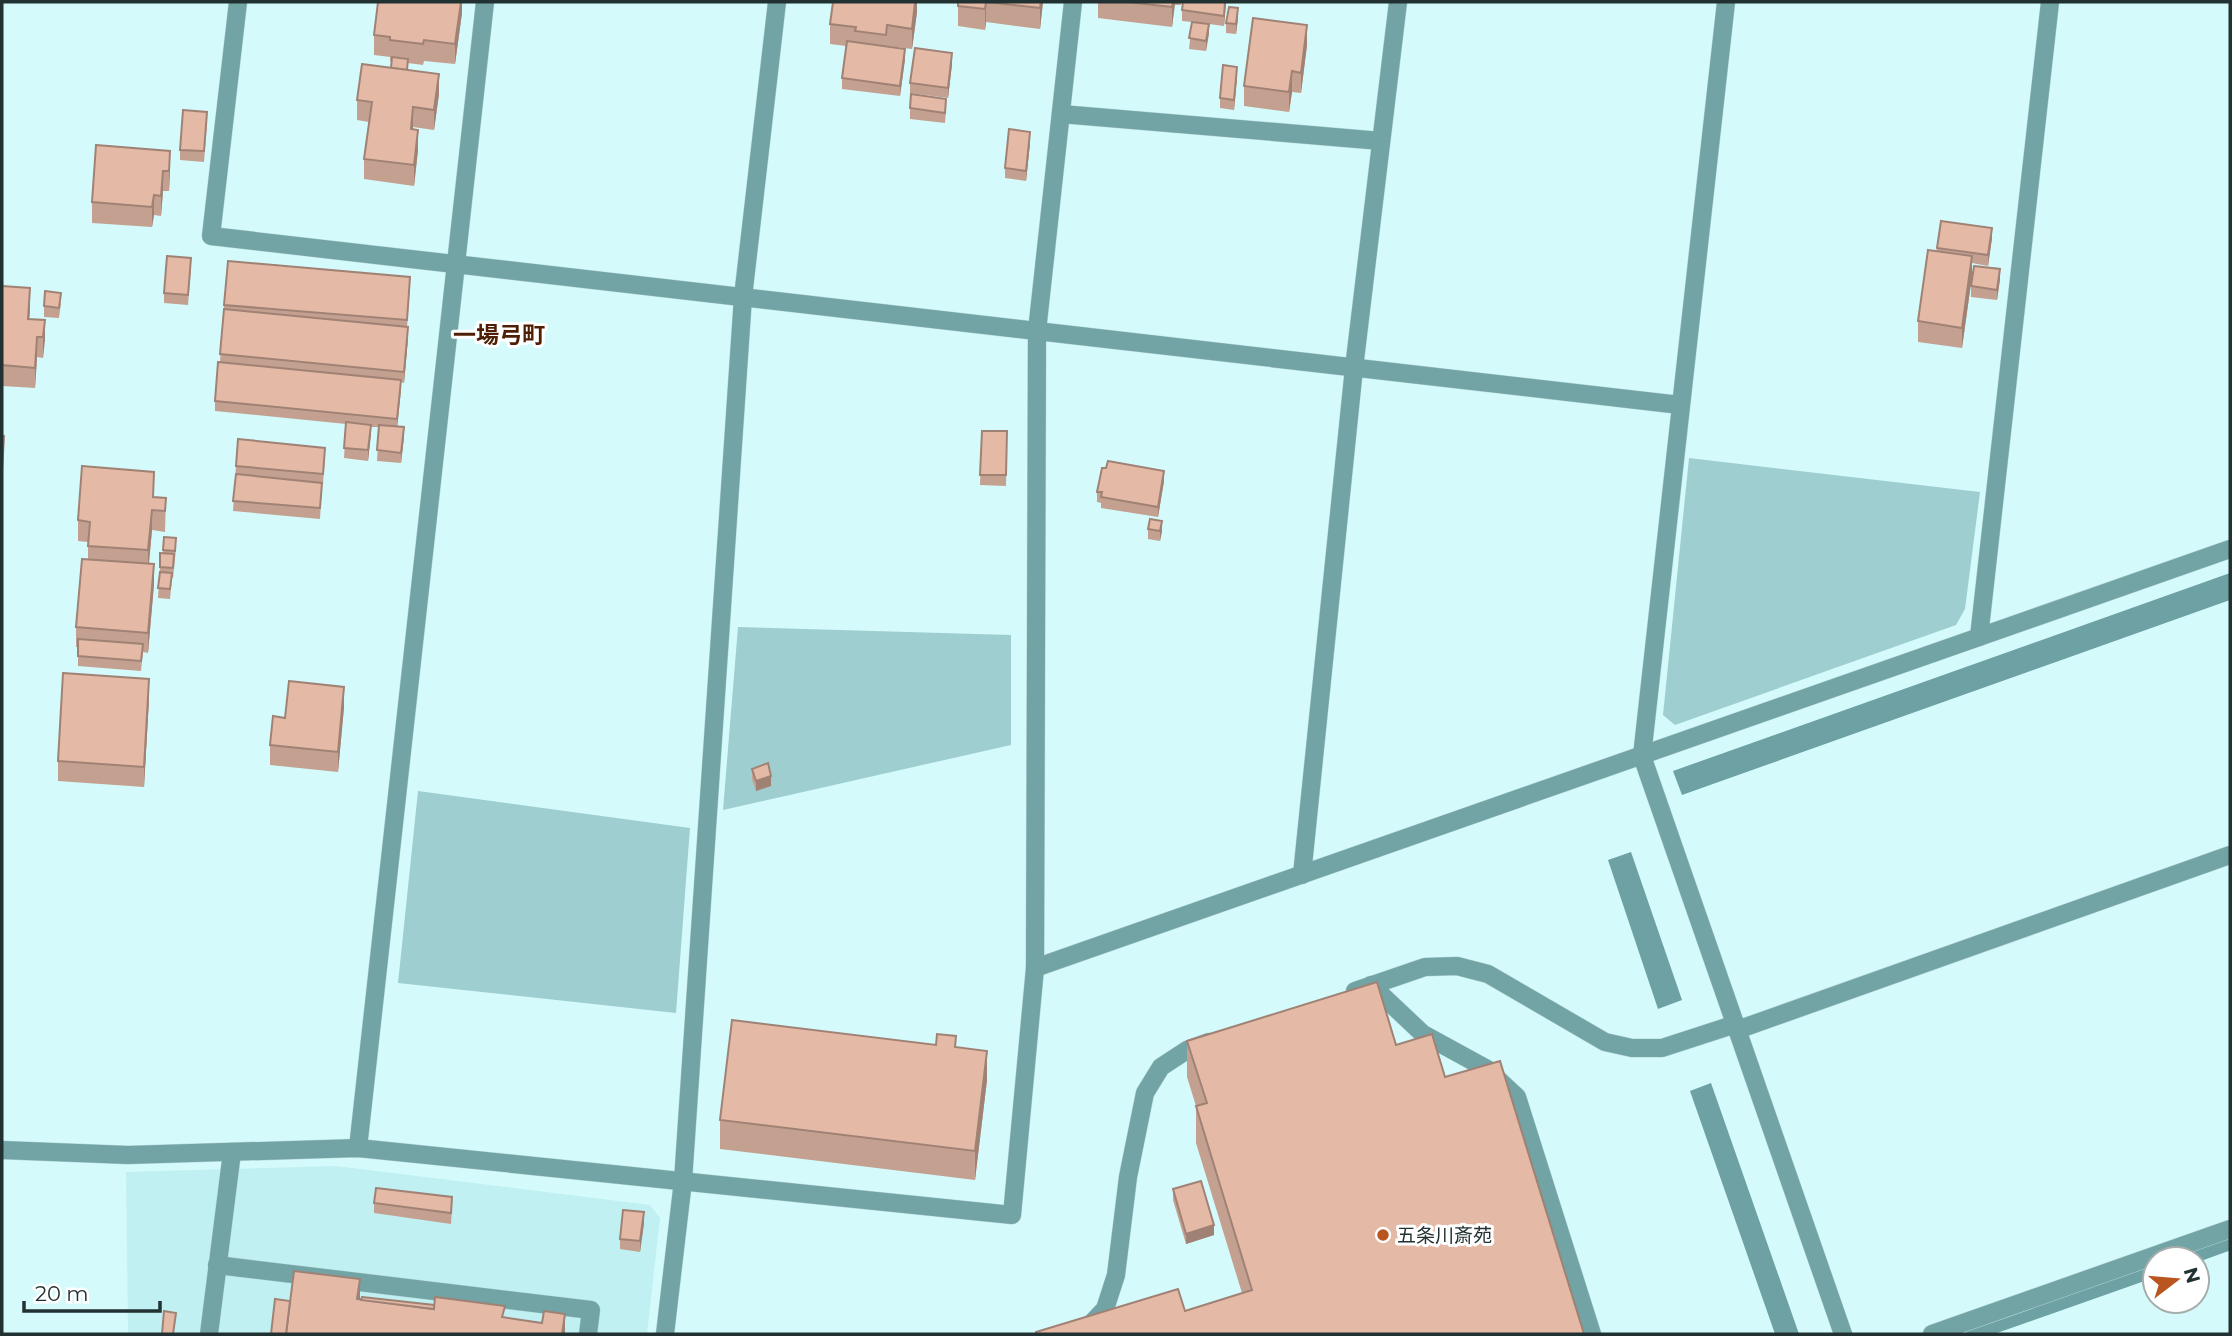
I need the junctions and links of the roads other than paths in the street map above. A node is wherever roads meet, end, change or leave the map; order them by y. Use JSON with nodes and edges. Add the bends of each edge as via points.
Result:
{"nodes":[{"id":1,"x":237,"y":2,"type":"edge"},
{"id":2,"x":485,"y":2,"type":"edge"},
{"id":3,"x":777,"y":2,"type":"edge"},
{"id":4,"x":1073,"y":2,"type":"edge"},
{"id":5,"x":1398,"y":2,"type":"edge"},
{"id":6,"x":1726,"y":2,"type":"edge"},
{"id":7,"x":2050,"y":2,"type":"edge"},
{"id":8,"x":1061,"y":114,"type":"junction"},
{"id":9,"x":1381,"y":141,"type":"junction"},
{"id":10,"x":456,"y":264,"type":"junction"},
{"id":11,"x":743,"y":297,"type":"junction"},
{"id":12,"x":1037,"y":331,"type":"junction"},
{"id":13,"x":1354,"y":368,"type":"junction"},
{"id":14,"x":1680,"y":405,"type":"junction"},
{"id":15,"x":2230,"y":549,"type":"edge"},
{"id":16,"x":1979,"y":637,"type":"junction"},
{"id":17,"x":1642,"y":756,"type":"junction"},
{"id":18,"x":2230,"y":855,"type":"edge"},
{"id":19,"x":1302,"y":875,"type":"junction"},
{"id":20,"x":1035,"y":968,"type":"junction"},
{"id":21,"x":1371,"y":985,"type":"junction"},
{"id":22,"x":1345,"y":995,"type":"edge"},
{"id":23,"x":1736,"y":1027,"type":"junction"},
{"id":24,"x":1226,"y":1036,"type":"edge"},
{"id":25,"x":358,"y":1148,"type":"junction"},
{"id":26,"x":2,"y":1150,"type":"edge"},
{"id":27,"x":232,"y":1152,"type":"junction"},
{"id":28,"x":683,"y":1181,"type":"junction"},
{"id":29,"x":2230,"y":1229,"type":"edge"},
{"id":30,"x":217,"y":1265,"type":"junction"},
{"id":31,"x":209,"y":1334,"type":"edge"},
{"id":32,"x":588,"y":1334,"type":"edge"},
{"id":33,"x":665,"y":1334,"type":"edge"},
{"id":34,"x":1070,"y":1334,"type":"edge"},
{"id":35,"x":1592,"y":1334,"type":"edge"},
{"id":36,"x":1843,"y":1334,"type":"edge"},
{"id":37,"x":1933,"y":1334,"type":"edge"}],
"edges":[{"from":1,"to":10,"type":"street","via":[[211,236]]},
{"from":2,"to":10,"type":"street"},
{"from":3,"to":11,"type":"street"},
{"from":4,"to":8,"type":"street"},
{"from":5,"to":9,"type":"street"},
{"from":6,"to":14,"type":"street"},
{"from":7,"to":16,"type":"street"},
{"from":8,"to":9,"type":"street"},
{"from":8,"to":12,"type":"street"},
{"from":9,"to":13,"type":"street"},
{"from":10,"to":11,"type":"street"},
{"from":10,"to":25,"type":"street"},
{"from":11,"to":12,"type":"street"},
{"from":11,"to":28,"type":"street"},
{"from":12,"to":13,"type":"street"},
{"from":12,"to":20,"type":"street"},
{"from":13,"to":14,"type":"street"},
{"from":13,"to":19,"type":"street"},
{"from":14,"to":17,"type":"street"},
{"from":15,"to":16,"type":"street"},
{"from":16,"to":17,"type":"street"},
{"from":17,"to":19,"type":"street"},
{"from":17,"to":23,"type":"street"},
{"from":18,"to":23,"type":"street"},
{"from":19,"to":20,"type":"street"},
{"from":20,"to":28,"type":"street","via":[[1012,1214]]},
{"from":21,"to":22,"type":"street"},
{"from":21,"to":23,"type":"street","via":[[1425,967],[1457,967],[1488,974],[1605,1042],[1632,1048],[1662,1048]]},
{"from":21,"to":35,"type":"street","via":[[1423,1034],[1487,1069],[1517,1097]]},
{"from":23,"to":36,"type":"street"},
{"from":24,"to":34,"type":"street","via":[[1187,1050],[1161,1067],[1145,1093],[1113,1287],[1105,1309],[1086,1329]]},
{"from":25,"to":27,"type":"street"},
{"from":25,"to":28,"type":"street"},
{"from":26,"to":27,"type":"street","via":[[128,1155]]},
{"from":27,"to":30,"type":"street"},
{"from":28,"to":33,"type":"street"},
{"from":29,"to":37,"type":"street"},
{"from":30,"to":31,"type":"street"},
{"from":30,"to":32,"type":"street","via":[[591,1310]]}]}
